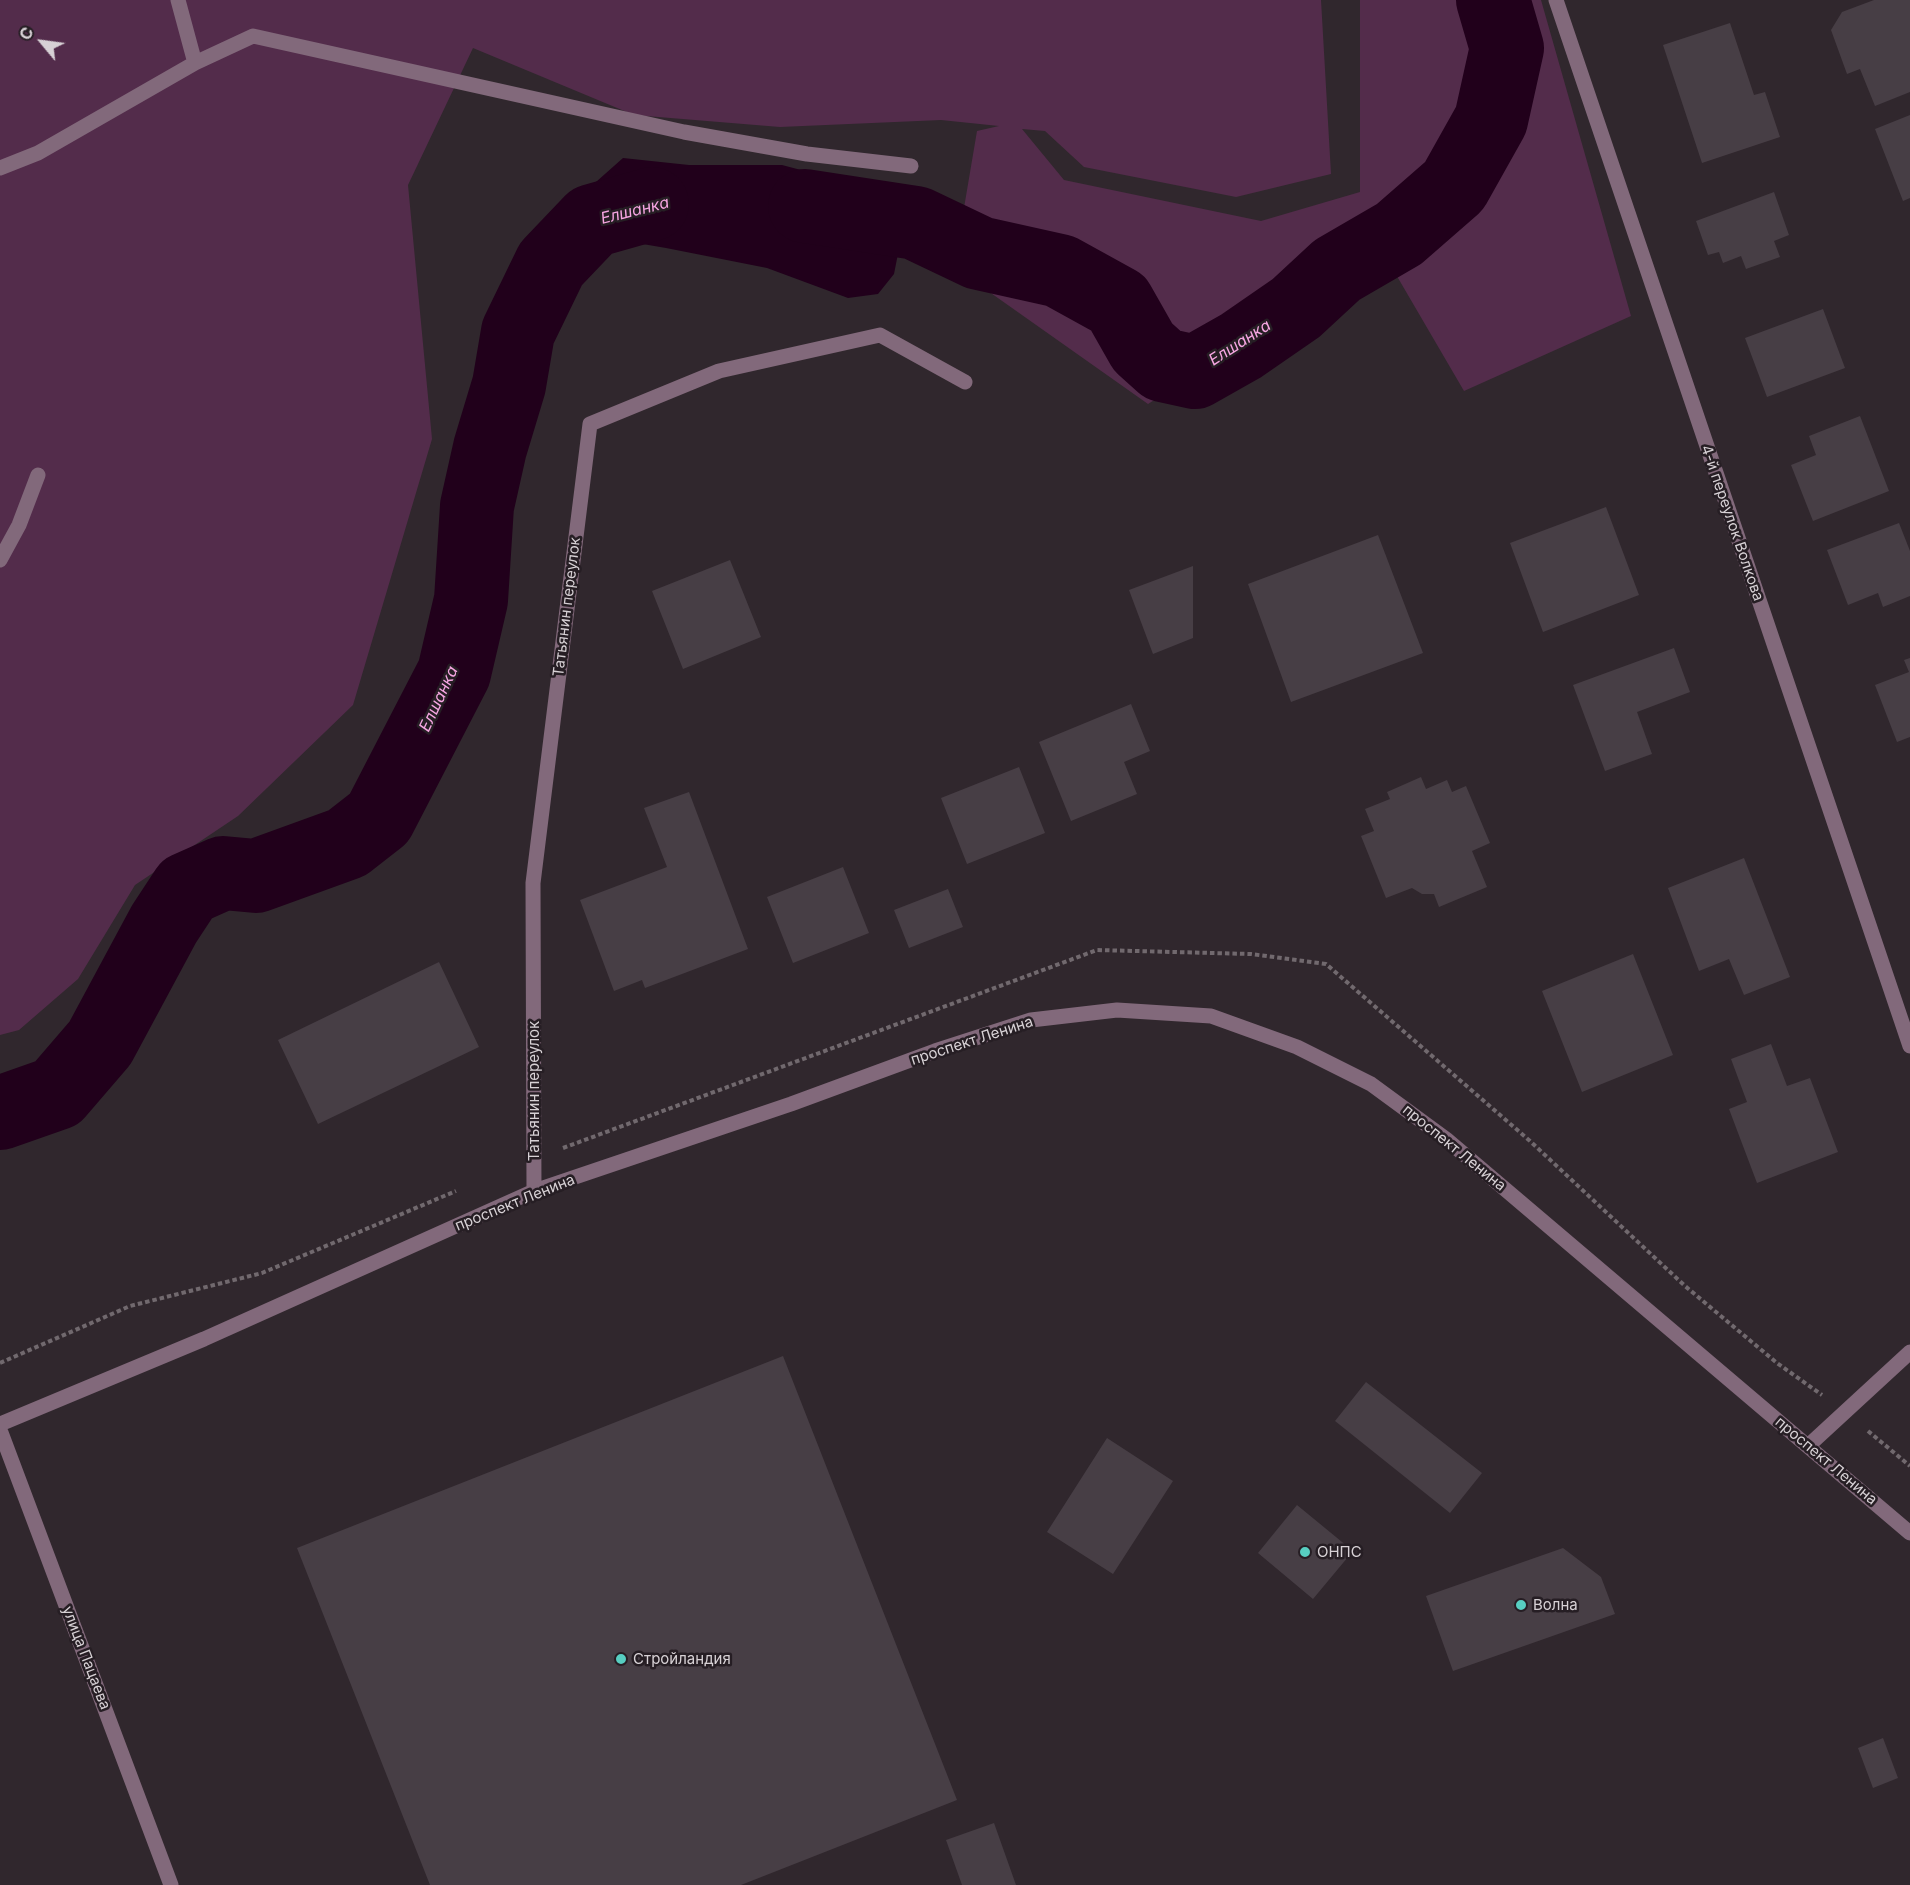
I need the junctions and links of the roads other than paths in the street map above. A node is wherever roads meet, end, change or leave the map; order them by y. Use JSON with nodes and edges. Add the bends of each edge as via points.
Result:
{"nodes":[{"id":1,"x":178,"y":0,"type":"edge"},
{"id":2,"x":1556,"y":0,"type":"edge"},
{"id":3,"x":195,"y":63,"type":"junction"},
{"id":4,"x":911,"y":166,"type":"dead end"},
{"id":5,"x":0,"y":168,"type":"edge"},
{"id":6,"x":965,"y":382,"type":"dead end"},
{"id":7,"x":38,"y":475,"type":"dead end"},
{"id":8,"x":0,"y":560,"type":"edge"},
{"id":9,"x":1910,"y":1046,"type":"edge"},
{"id":10,"x":534,"y":1191,"type":"junction"},
{"id":11,"x":1910,"y":1352,"type":"edge"},
{"id":12,"x":0,"y":1424,"type":"edge"},
{"id":13,"x":0,"y":1430,"type":"edge"},
{"id":14,"x":1808,"y":1446,"type":"junction"},
{"id":15,"x":1910,"y":1533,"type":"edge"},
{"id":16,"x":171,"y":1885,"type":"edge"}],
"edges":[{"from":1,"to":3,"type":"street"},
{"from":2,"to":9,"type":"street","name":"4-й переулок Волкова"},
{"from":3,"to":4,"type":"street","via":[[253,36],[684,132],[807,154]]},
{"from":3,"to":5,"type":"street","via":[[38,153]]},
{"from":6,"to":10,"type":"street","name":"Татьянин переулок","via":[[880,335],[719,371],[590,424],[533,883]]},
{"from":7,"to":8,"type":"street","via":[[19,525]]},
{"from":10,"to":12,"type":"street","name":"проспект Ленина","via":[[204,1339]]},
{"from":10,"to":14,"type":"street","name":"проспект Ленина","via":[[1031,1020],[1117,1010],[1211,1016],[1297,1047],[1371,1084],[1446,1139]]},
{"from":11,"to":14,"type":"street"},
{"from":13,"to":16,"type":"street","name":"улица Пацаева"},
{"from":14,"to":15,"type":"street","name":"проспект Ленина"}]}
